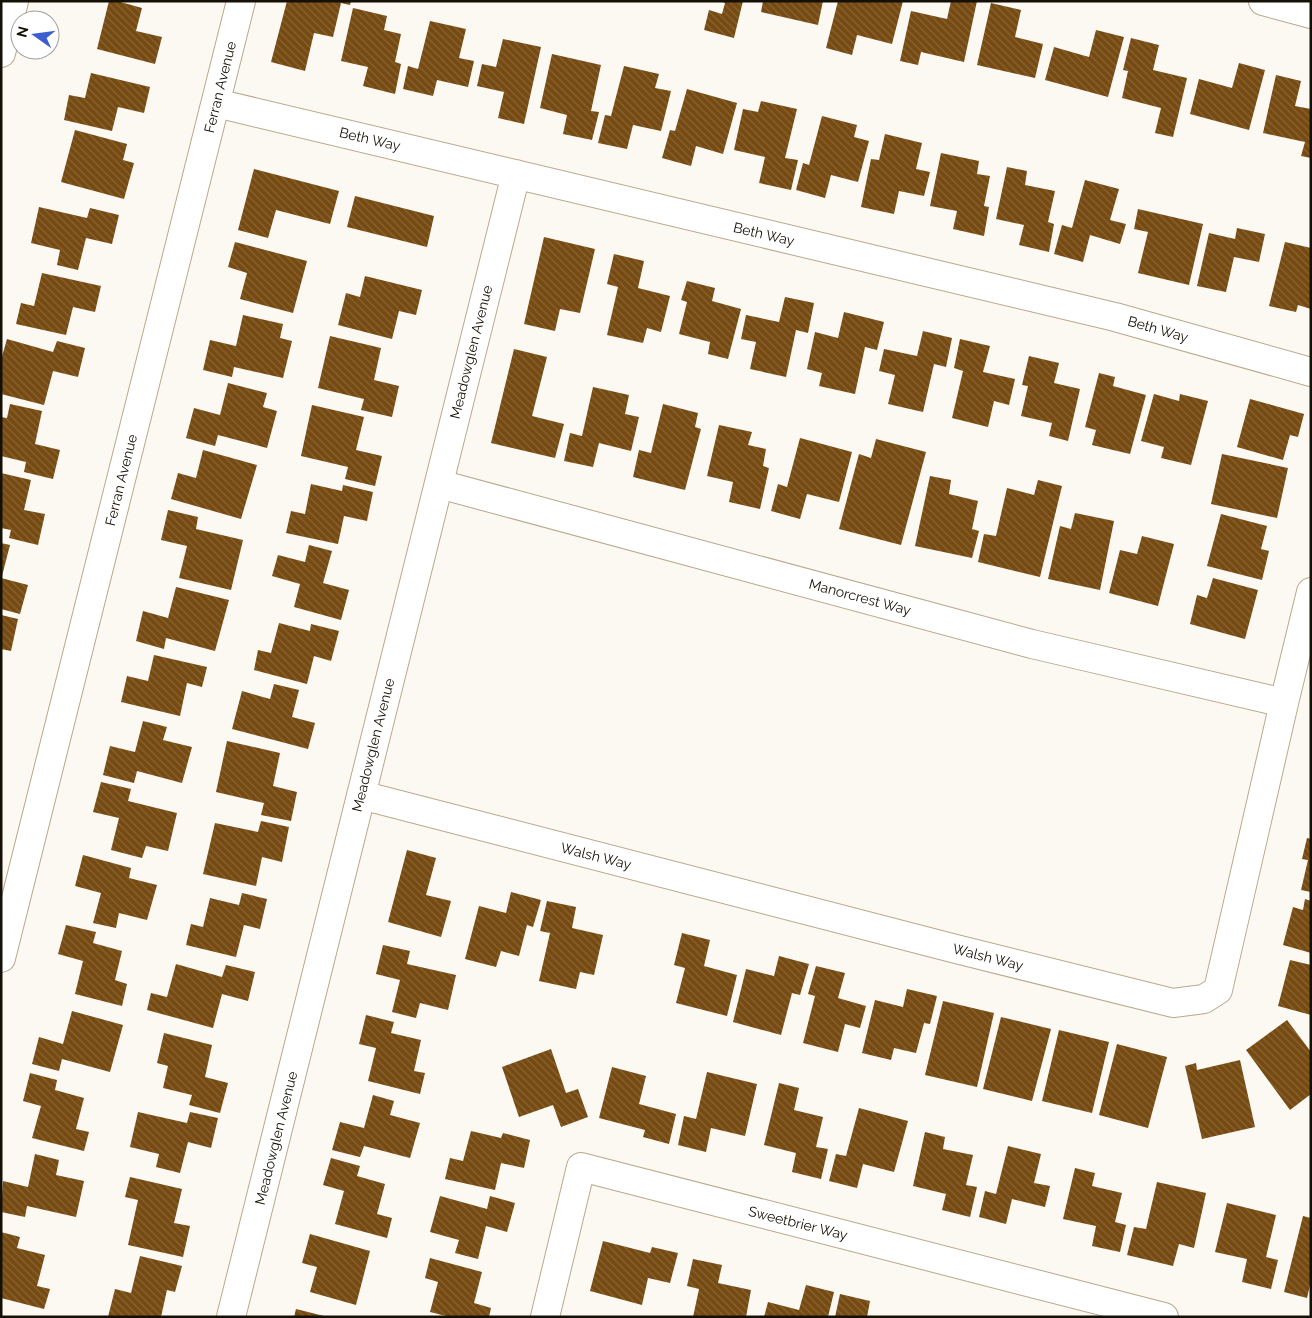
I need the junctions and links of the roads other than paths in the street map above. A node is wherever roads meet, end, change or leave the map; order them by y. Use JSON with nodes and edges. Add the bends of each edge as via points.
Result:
{"nodes":[{"id":1,"x":14,"y":1,"type":"edge"},
{"id":2,"x":241,"y":1,"type":"edge"},
{"id":3,"x":1263,"y":1,"type":"edge"},
{"id":4,"x":1311,"y":14,"type":"edge"},
{"id":5,"x":1,"y":53,"type":"edge"},
{"id":6,"x":216,"y":103,"type":"junction"},
{"id":7,"x":516,"y":174,"type":"junction"},
{"id":8,"x":1311,"y":372,"type":"edge"},
{"id":9,"x":439,"y":484,"type":"junction"},
{"id":10,"x":1311,"y":592,"type":"edge"},
{"id":11,"x":1284,"y":703,"type":"junction"},
{"id":12,"x":361,"y":796,"type":"junction"},
{"id":13,"x":1,"y":958,"type":"edge"},
{"id":14,"x":231,"y":1317,"type":"edge"},
{"id":15,"x":545,"y":1317,"type":"edge"},
{"id":16,"x":1164,"y":1317,"type":"edge"}],
"edges":[{"from":1,"to":5,"type":"street"},
{"from":2,"to":6,"type":"street","name":"Ferran Avenue"},
{"from":3,"to":4,"type":"street"},
{"from":6,"to":7,"type":"street","name":"Beth Way"},
{"from":6,"to":13,"type":"street","name":"Ferran Avenue"},
{"from":7,"to":8,"type":"street","name":"Beth Way","via":[[1115,317]]},
{"from":7,"to":9,"type":"street","name":"Meadowglen Avenue"},
{"from":9,"to":11,"type":"street","name":"Manorcrest Way","via":[[1032,644]]},
{"from":9,"to":12,"type":"street","name":"Meadowglen Avenue"},
{"from":10,"to":11,"type":"street","name":"Walsh Way"},
{"from":11,"to":12,"type":"street","name":"Walsh Way","via":[[1218,990],[1204,999],[1173,1003]]},
{"from":12,"to":14,"type":"street","name":"Meadowglen Avenue"},
{"from":15,"to":16,"type":"street","name":"Sweetbrier Way","via":[[581,1167]]}]}
